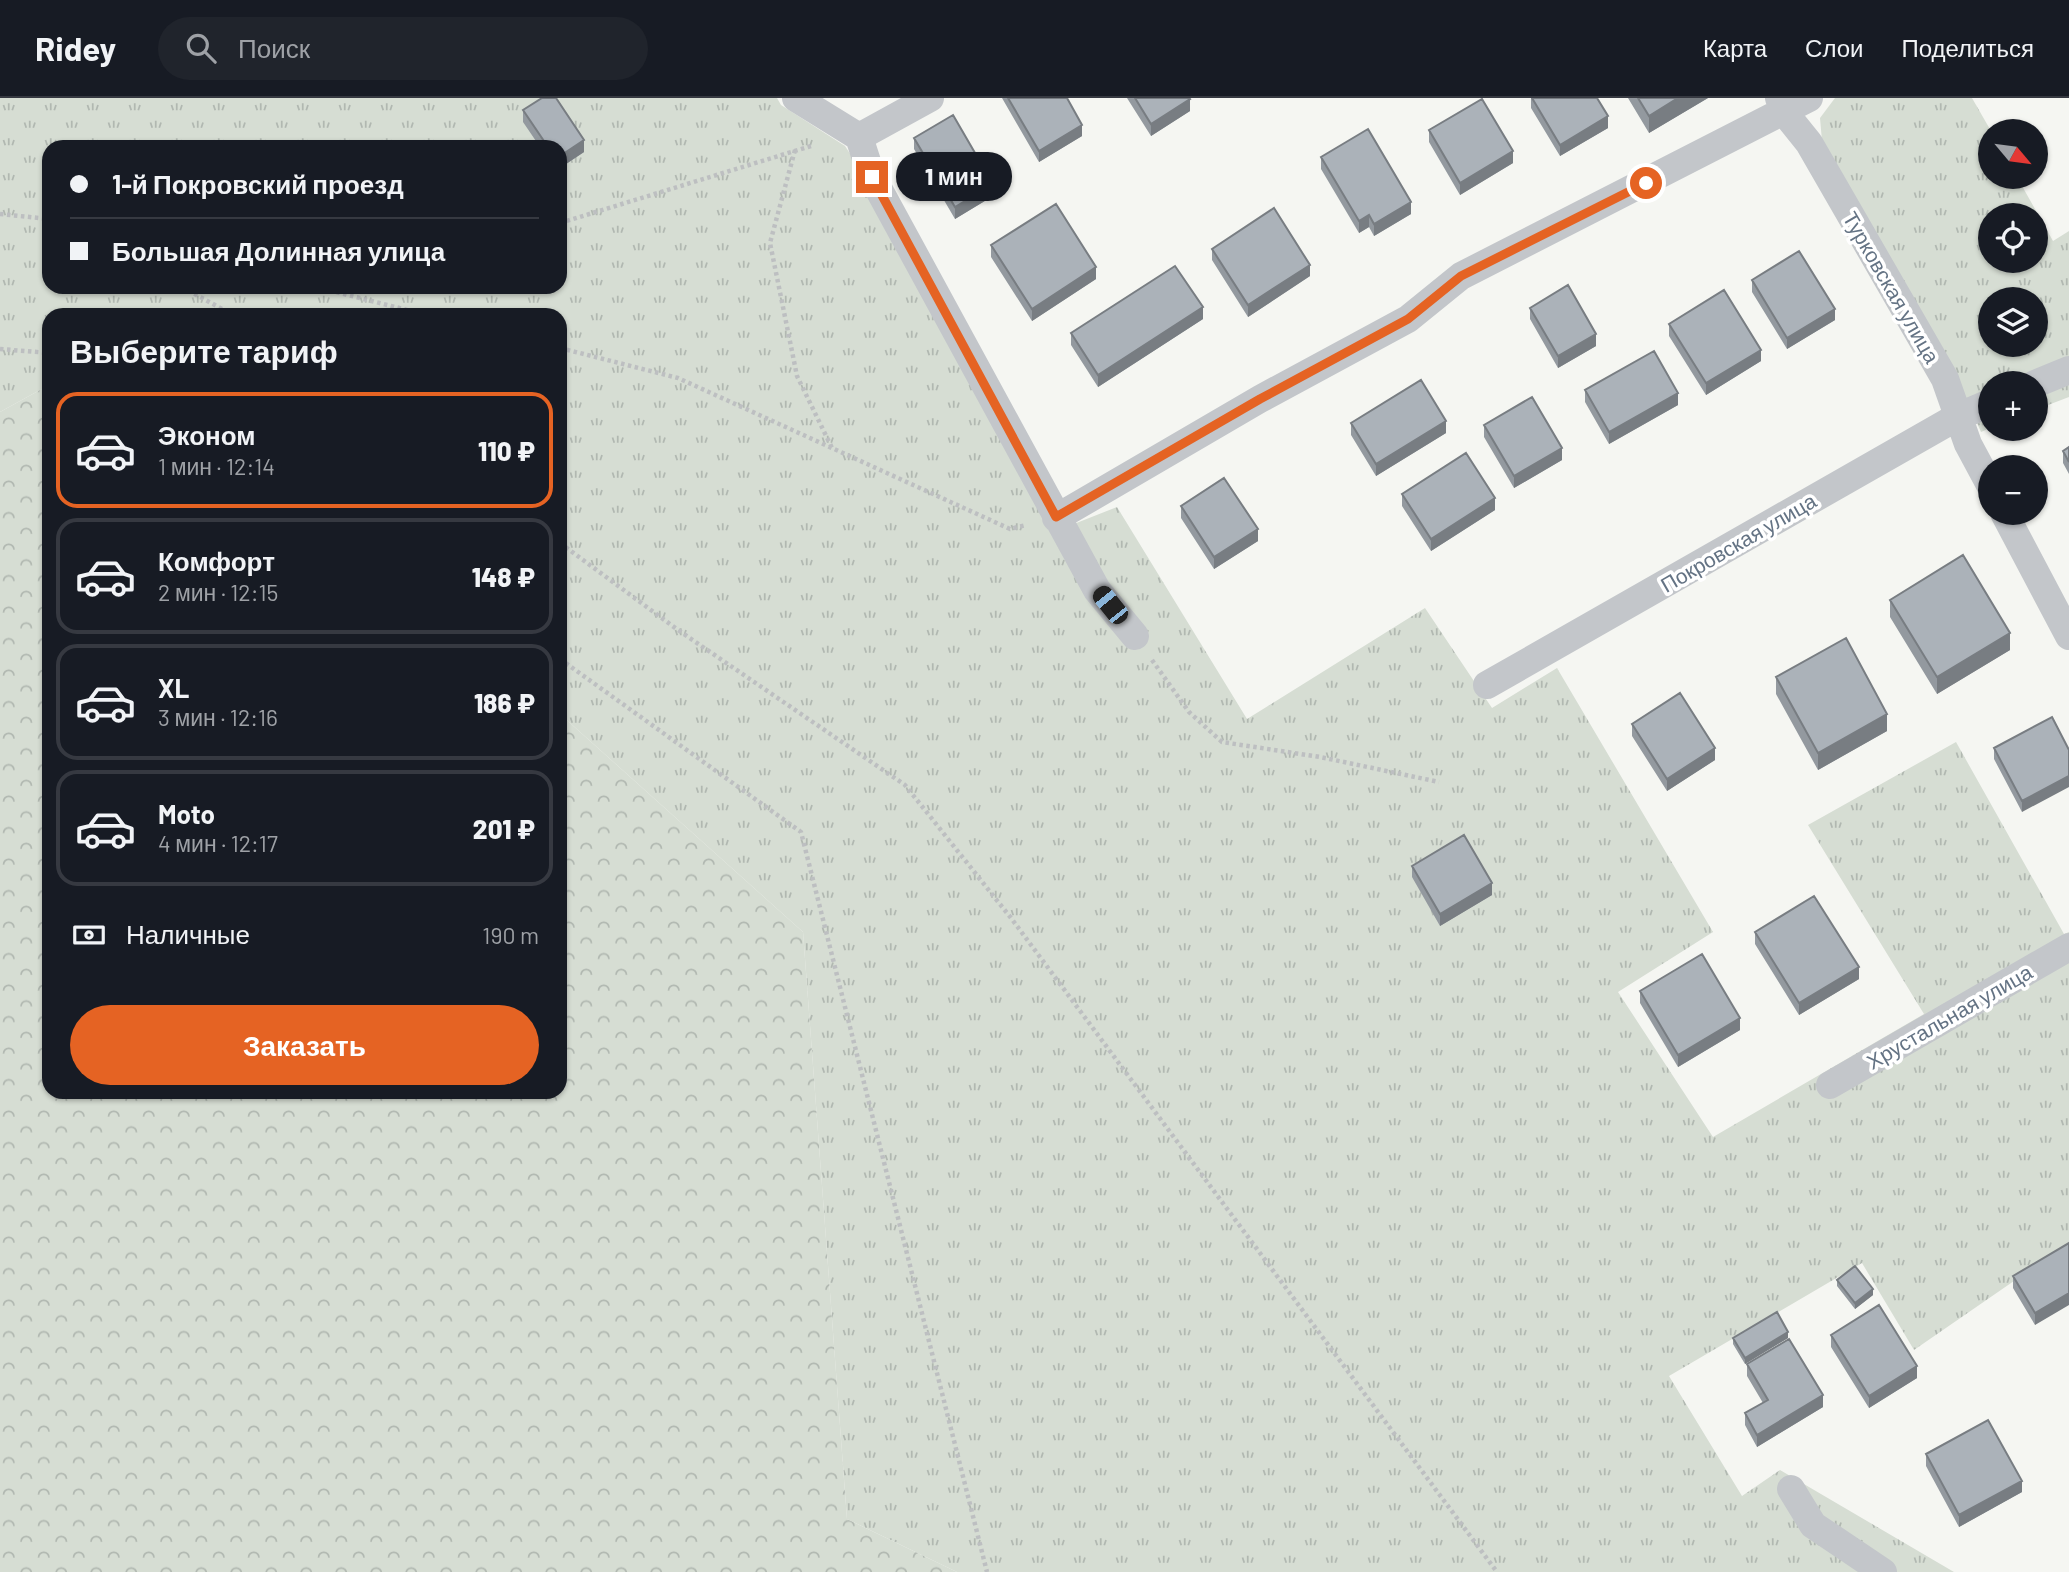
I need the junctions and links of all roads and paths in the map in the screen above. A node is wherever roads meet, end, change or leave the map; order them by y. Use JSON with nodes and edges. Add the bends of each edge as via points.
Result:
{"nodes":[{"id":1,"x":796,"y":98,"type":"edge"},
{"id":2,"x":930,"y":98,"type":"edge"},
{"id":3,"x":1808,"y":98,"type":"edge"},
{"id":4,"x":1781,"y":105,"type":"edge"},
{"id":5,"x":859,"y":137,"type":"junction"},
{"id":6,"x":795,"y":149,"type":"junction"},
{"id":7,"x":0,"y":214,"type":"edge"},
{"id":8,"x":42,"y":218,"type":"edge"},
{"id":9,"x":567,"y":221,"type":"edge"},
{"id":10,"x":195,"y":294,"type":"edge"},
{"id":11,"x":344,"y":294,"type":"edge"},
{"id":12,"x":220,"y":308,"type":"edge"},
{"id":13,"x":399,"y":308,"type":"edge"},
{"id":14,"x":0,"y":349,"type":"edge"},
{"id":15,"x":567,"y":350,"type":"edge"},
{"id":16,"x":42,"y":352,"type":"edge"},
{"id":17,"x":2069,"y":370,"type":"edge"},
{"id":18,"x":2048,"y":379,"type":"edge"},
{"id":19,"x":1978,"y":408,"type":"edge"},
{"id":20,"x":1957,"y":417,"type":"junction"},
{"id":21,"x":832,"y":448,"type":"junction"},
{"id":22,"x":1978,"y":463,"type":"edge"},
{"id":23,"x":1056,"y":517,"type":"junction"},
{"id":24,"x":2010,"y":525,"type":"edge"},
{"id":25,"x":567,"y":548,"type":"edge"},
{"id":26,"x":1135,"y":636,"type":"joint"},
{"id":27,"x":2069,"y":636,"type":"edge"},
{"id":28,"x":567,"y":664,"type":"edge"},
{"id":29,"x":1487,"y":685,"type":"dead end"},
{"id":30,"x":1439,"y":782,"type":"dead end"},
{"id":31,"x":2069,"y":947,"type":"edge"},
{"id":32,"x":1830,"y":1084,"type":"dead end"},
{"id":33,"x":1791,"y":1489,"type":"dead end"},
{"id":34,"x":987,"y":1572,"type":"edge"},
{"id":35,"x":1497,"y":1572,"type":"edge"},
{"id":36,"x":1883,"y":1572,"type":"edge"}],
"edges":[{"from":1,"to":5,"type":"street"},
{"from":2,"to":5,"type":"street"},
{"from":3,"to":4,"type":"street"},
{"from":4,"to":20,"type":"street","name":"Турковская улица","via":[[1810,144],[1945,379]]},
{"from":4,"to":23,"type":"street","via":[[1461,276],[1408,319]]},
{"from":5,"to":6,"type":"path"},
{"from":5,"to":23,"type":"street","via":[[872,177]]},
{"from":6,"to":9,"type":"path"},
{"from":6,"to":21,"type":"path","via":[[770,243],[797,376]]},
{"from":7,"to":8,"type":"path"},
{"from":10,"to":12,"type":"path"},
{"from":11,"to":13,"type":"path"},
{"from":14,"to":16,"type":"path"},
{"from":15,"to":21,"type":"path","via":[[678,378]]},
{"from":17,"to":18,"type":"street"},
{"from":19,"to":20,"type":"street","name":"Покровская улица"},
{"from":20,"to":22,"type":"street","name":"Турковская улица"},
{"from":20,"to":29,"type":"street","name":"Покровская улица"},
{"from":21,"to":23,"type":"path","via":[[1010,529]]},
{"from":23,"to":26,"type":"street","via":[[1097,590]]},
{"from":24,"to":27,"type":"street"},
{"from":25,"to":35,"type":"path","via":[[905,785],[1011,918]]},
{"from":26,"to":30,"type":"path","via":[[1189,712],[1222,742]]},
{"from":28,"to":34,"type":"path","via":[[801,832]]},
{"from":31,"to":32,"type":"street","name":"Хрустальная улица"},
{"from":33,"to":36,"type":"street","via":[[1813,1525]]}]}
